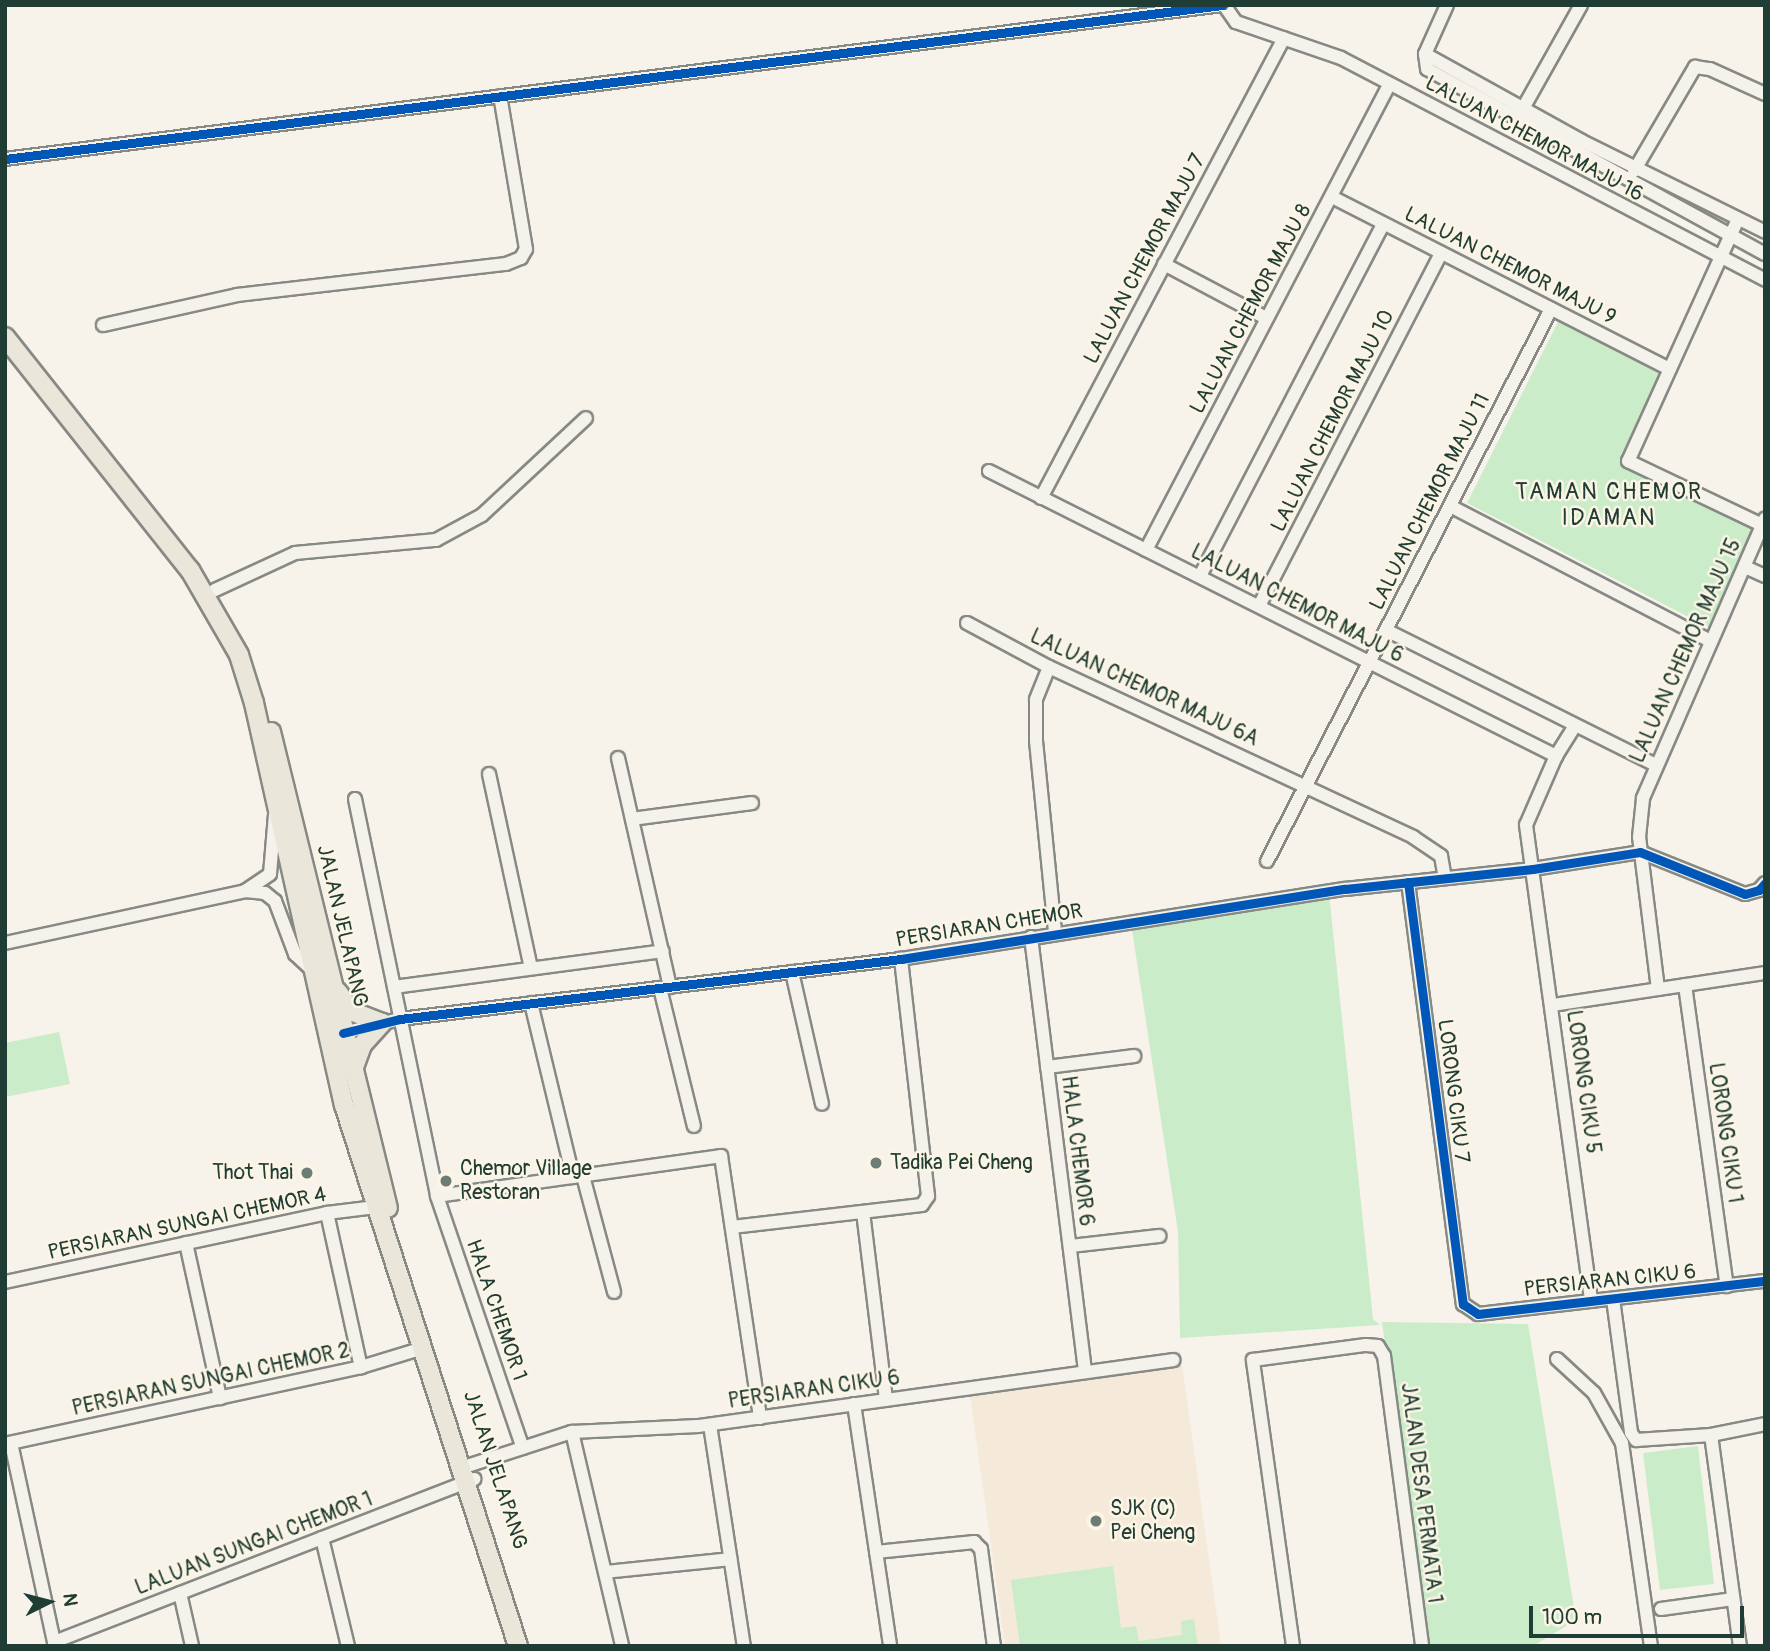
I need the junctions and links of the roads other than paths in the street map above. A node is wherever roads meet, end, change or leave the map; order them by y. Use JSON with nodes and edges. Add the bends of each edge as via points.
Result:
{"nodes":[{"id":1,"x":1224,"y":5,"type":"edge"},
{"id":2,"x":1447,"y":5,"type":"edge"},
{"id":3,"x":1581,"y":5,"type":"edge"},
{"id":4,"x":1283,"y":38,"type":"junction"},
{"id":5,"x":1425,"y":54,"type":"junction"},
{"id":6,"x":1389,"y":85,"type":"junction"},
{"id":7,"x":1765,"y":94,"type":"edge"},
{"id":8,"x":500,"y":96,"type":"junction"},
{"id":9,"x":1524,"y":106,"type":"junction"},
{"id":10,"x":1515,"y":121,"type":"junction"},
{"id":11,"x":5,"y":159,"type":"edge"},
{"id":12,"x":1637,"y":166,"type":"junction"},
{"id":13,"x":1630,"y":181,"type":"junction"},
{"id":14,"x":1332,"y":197,"type":"junction"},
{"id":15,"x":1738,"y":219,"type":"junction"},
{"id":16,"x":1383,"y":224,"type":"junction"},
{"id":17,"x":1765,"y":232,"type":"edge"},
{"id":18,"x":1730,"y":236,"type":"junction"},
{"id":19,"x":1441,"y":253,"type":"junction"},
{"id":20,"x":1765,"y":254,"type":"edge"},
{"id":21,"x":1719,"y":257,"type":"junction"},
{"id":22,"x":1164,"y":264,"type":"junction"},
{"id":23,"x":1765,"y":280,"type":"edge"},
{"id":24,"x":1551,"y":309,"type":"junction"},
{"id":25,"x":1266,"y":318,"type":"junction"},
{"id":26,"x":103,"y":325,"type":"dead end"},
{"id":27,"x":5,"y":337,"type":"edge"},
{"id":28,"x":1670,"y":369,"type":"junction"},
{"id":29,"x":50,"y":391,"type":"junction"},
{"id":30,"x":586,"y":418,"type":"dead end"},
{"id":31,"x":989,"y":471,"type":"dead end"},
{"id":32,"x":1041,"y":498,"type":"junction"},
{"id":33,"x":1450,"y":506,"type":"junction"},
{"id":34,"x":1763,"y":522,"type":"edge"},
{"id":35,"x":1146,"y":550,"type":"junction"},
{"id":36,"x":1745,"y":567,"type":"junction"},
{"id":37,"x":1200,"y":576,"type":"junction"},
{"id":38,"x":1765,"y":576,"type":"edge"},
{"id":39,"x":215,"y":590,"type":"junction"},
{"id":40,"x":1259,"y":606,"type":"junction"},
{"id":41,"x":967,"y":623,"type":"dead end"},
{"id":42,"x":1386,"y":630,"type":"junction"},
{"id":43,"x":1710,"y":641,"type":"junction"},
{"id":44,"x":1370,"y":662,"type":"junction"},
{"id":45,"x":1049,"y":667,"type":"junction"},
{"id":46,"x":1575,"y":726,"type":"junction"},
{"id":47,"x":1556,"y":756,"type":"junction"},
{"id":48,"x":618,"y":758,"type":"dead end"},
{"id":49,"x":1656,"y":765,"type":"junction"},
{"id":50,"x":268,"y":773,"type":"junction"},
{"id":51,"x":489,"y":774,"type":"dead end"},
{"id":52,"x":1306,"y":785,"type":"junction"},
{"id":53,"x":355,"y":799,"type":"dead end"},
{"id":54,"x":752,"y":803,"type":"dead end"},
{"id":55,"x":276,"y":812,"type":"junction"},
{"id":56,"x":632,"y":819,"type":"junction"},
{"id":57,"x":1640,"y":852,"type":"junction"},
{"id":58,"x":1267,"y":861,"type":"dead end"},
{"id":59,"x":1533,"y":869,"type":"junction"},
{"id":60,"x":1445,"y":878,"type":"junction"},
{"id":61,"x":1408,"y":882,"type":"junction"},
{"id":62,"x":1762,"y":887,"type":"edge"},
{"id":63,"x":245,"y":891,"type":"junction"},
{"id":64,"x":1055,"y":932,"type":"junction"},
{"id":65,"x":1031,"y":937,"type":"junction"},
{"id":66,"x":5,"y":943,"type":"edge"},
{"id":67,"x":663,"y":951,"type":"junction"},
{"id":68,"x":901,"y":959,"type":"junction"},
{"id":69,"x":531,"y":968,"type":"junction"},
{"id":70,"x":312,"y":969,"type":"junction"},
{"id":71,"x":792,"y":972,"type":"junction"},
{"id":72,"x":1765,"y":974,"type":"edge"},
{"id":73,"x":332,"y":983,"type":"junction"},
{"id":74,"x":1685,"y":985,"type":"junction"},
{"id":75,"x":394,"y":987,"type":"junction"},
{"id":76,"x":665,"y":987,"type":"junction"},
{"id":77,"x":1658,"y":989,"type":"junction"},
{"id":78,"x":531,"y":1003,"type":"junction"},
{"id":79,"x":1553,"y":1005,"type":"junction"},
{"id":80,"x":400,"y":1019,"type":"junction"},
{"id":81,"x":382,"y":1023,"type":"junction"},
{"id":82,"x":343,"y":1033,"type":"junction"},
{"id":83,"x":1134,"y":1056,"type":"dead end"},
{"id":84,"x":1048,"y":1067,"type":"junction"},
{"id":85,"x":353,"y":1073,"type":"junction"},
{"id":86,"x":822,"y":1104,"type":"dead end"},
{"id":87,"x":344,"y":1105,"type":"junction"},
{"id":88,"x":694,"y":1126,"type":"dead end"},
{"id":89,"x":578,"y":1176,"type":"junction"},
{"id":90,"x":437,"y":1196,"type":"junction"},
{"id":91,"x":376,"y":1207,"type":"junction"},
{"id":92,"x":863,"y":1212,"type":"junction"},
{"id":93,"x":327,"y":1213,"type":"junction"},
{"id":94,"x":732,"y":1227,"type":"junction"},
{"id":95,"x":1159,"y":1236,"type":"dead end"},
{"id":96,"x":186,"y":1243,"type":"junction"},
{"id":97,"x":1070,"y":1247,"type":"junction"},
{"id":98,"x":1765,"y":1281,"type":"edge"},
{"id":99,"x":5,"y":1282,"type":"edge"},
{"id":100,"x":1727,"y":1286,"type":"junction"},
{"id":101,"x":614,"y":1292,"type":"dead end"},
{"id":102,"x":1613,"y":1298,"type":"junction"},
{"id":103,"x":1591,"y":1301,"type":"junction"},
{"id":104,"x":1462,"y":1304,"type":"joint"},
{"id":105,"x":423,"y":1348,"type":"junction"},
{"id":106,"x":1557,"y":1359,"type":"dead end"},
{"id":107,"x":1174,"y":1360,"type":"dead end"},
{"id":108,"x":361,"y":1367,"type":"junction"},
{"id":109,"x":1085,"y":1371,"type":"junction"},
{"id":110,"x":220,"y":1398,"type":"junction"},
{"id":111,"x":886,"y":1399,"type":"junction"},
{"id":112,"x":854,"y":1404,"type":"junction"},
{"id":113,"x":760,"y":1418,"type":"junction"},
{"id":114,"x":1765,"y":1424,"type":"edge"},
{"id":115,"x":709,"y":1425,"type":"junction"},
{"id":116,"x":572,"y":1432,"type":"junction"},
{"id":117,"x":1712,"y":1435,"type":"junction"},
{"id":118,"x":8,"y":1444,"type":"edge"},
{"id":119,"x":523,"y":1448,"type":"junction"},
{"id":120,"x":470,"y":1473,"type":"junction"},
{"id":121,"x":322,"y":1538,"type":"junction"},
{"id":122,"x":876,"y":1552,"type":"junction"},
{"id":123,"x":730,"y":1559,"type":"junction"},
{"id":124,"x":605,"y":1572,"type":"junction"},
{"id":125,"x":180,"y":1593,"type":"junction"},
{"id":126,"x":1733,"y":1599,"type":"junction"},
{"id":127,"x":1661,"y":1609,"type":"dead end"},
{"id":128,"x":54,"y":1644,"type":"edge"},
{"id":129,"x":192,"y":1646,"type":"edge"},
{"id":130,"x":348,"y":1646,"type":"edge"},
{"id":131,"x":518,"y":1646,"type":"edge"},
{"id":132,"x":526,"y":1646,"type":"edge"},
{"id":133,"x":622,"y":1646,"type":"edge"},
{"id":134,"x":744,"y":1646,"type":"edge"},
{"id":135,"x":890,"y":1646,"type":"edge"},
{"id":136,"x":994,"y":1646,"type":"edge"},
{"id":137,"x":1293,"y":1646,"type":"edge"},
{"id":138,"x":1422,"y":1646,"type":"edge"},
{"id":139,"x":1651,"y":1646,"type":"edge"},
{"id":140,"x":1740,"y":1646,"type":"edge"}],
"edges":[{"from":1,"to":4,"type":"street","name":"LALUAN CHEMOR MAJU 16","via":[[1236,22]]},
{"from":1,"to":8,"type":"street"},
{"from":2,"to":5,"type":"street"},
{"from":3,"to":9,"type":"street"},
{"from":4,"to":6,"type":"street","name":"LALUAN CHEMOR MAJU 16","via":[[1315,45]]},
{"from":4,"to":22,"type":"street","name":"LALUAN CHEMOR MAJU 7"},
{"from":5,"to":9,"type":"street"},
{"from":5,"to":10,"type":"street","via":[[1427,69]]},
{"from":6,"to":14,"type":"street","name":"LALUAN CHEMOR MAJU 8"},
{"from":6,"to":21,"type":"street","name":"LALUAN CHEMOR MAJU 16"},
{"from":7,"to":12,"type":"street","via":[[1710,69],[1695,67]]},
{"from":8,"to":11,"type":"street"},
{"from":8,"to":26,"type":"street","via":[[526,249],[522,258],[506,264],[237,295]]},
{"from":9,"to":10,"type":"street"},
{"from":9,"to":12,"type":"street","via":[[1582,141]]},
{"from":10,"to":13,"type":"street"},
{"from":12,"to":13,"type":"street"},
{"from":12,"to":15,"type":"street"},
{"from":13,"to":18,"type":"street"},
{"from":14,"to":16,"type":"street","name":"LALUAN CHEMOR MAJU 9"},
{"from":14,"to":25,"type":"street","name":"LALUAN CHEMOR MAJU 8"},
{"from":15,"to":17,"type":"street"},
{"from":15,"to":18,"type":"street"},
{"from":16,"to":19,"type":"street","name":"LALUAN CHEMOR MAJU 9"},
{"from":16,"to":37,"type":"street"},
{"from":18,"to":20,"type":"street"},
{"from":18,"to":21,"type":"street"},
{"from":19,"to":24,"type":"street","name":"LALUAN CHEMOR MAJU 9"},
{"from":19,"to":40,"type":"street","name":"LALUAN CHEMOR MAJU 10"},
{"from":21,"to":23,"type":"street","name":"LALUAN CHEMOR MAJU 16"},
{"from":21,"to":28,"type":"street"},
{"from":22,"to":25,"type":"street"},
{"from":22,"to":32,"type":"street","name":"LALUAN CHEMOR MAJU 7"},
{"from":24,"to":28,"type":"street","name":"LALUAN CHEMOR MAJU 9"},
{"from":24,"to":33,"type":"street","name":"LALUAN CHEMOR MAJU 11"},
{"from":25,"to":35,"type":"street","name":"LALUAN CHEMOR MAJU 8"},
{"from":27,"to":29,"type":"main road","name":"JALAN JELAPANG"},
{"from":28,"to":34,"type":"street","via":[[1628,461]]},
{"from":29,"to":39,"type":"main road","name":"JALAN JELAPANG","via":[[59,395],[90,432]]},
{"from":29,"to":50,"type":"main road","name":"JALAN JELAPANG","via":[[52,400],[190,570],[220,616],[247,678]]},
{"from":30,"to":39,"type":"street","via":[[482,515],[436,540],[295,553]]},
{"from":31,"to":32,"type":"street","name":"LALUAN CHEMOR MAJU 6"},
{"from":32,"to":35,"type":"street","name":"LALUAN CHEMOR MAJU 6"},
{"from":33,"to":42,"type":"street","name":"LALUAN CHEMOR MAJU 11"},
{"from":33,"to":43,"type":"street"},
{"from":34,"to":36,"type":"street","name":"LALUAN CHEMOR MAJU 15"},
{"from":35,"to":37,"type":"street","name":"LALUAN CHEMOR MAJU 6"},
{"from":36,"to":38,"type":"street"},
{"from":36,"to":43,"type":"street","name":"LALUAN CHEMOR MAJU 15"},
{"from":37,"to":40,"type":"street","name":"LALUAN CHEMOR MAJU 6"},
{"from":39,"to":73,"type":"main road","name":"JALAN JELAPANG","via":[[263,700]]},
{"from":40,"to":44,"type":"street","name":"LALUAN CHEMOR MAJU 6"},
{"from":41,"to":45,"type":"street","name":"LALUAN CHEMOR MAJU 6A"},
{"from":42,"to":44,"type":"street","name":"LALUAN CHEMOR MAJU 11"},
{"from":42,"to":46,"type":"street"},
{"from":43,"to":49,"type":"street","name":"LALUAN CHEMOR MAJU 15"},
{"from":44,"to":47,"type":"street","name":"LALUAN CHEMOR MAJU 6"},
{"from":44,"to":52,"type":"street","name":"LALUAN CHEMOR MAJU 11"},
{"from":45,"to":52,"type":"street","name":"LALUAN CHEMOR MAJU 6A"},
{"from":45,"to":64,"type":"street","via":[[1036,700],[1036,741]]},
{"from":46,"to":47,"type":"street"},
{"from":46,"to":49,"type":"street"},
{"from":47,"to":59,"type":"street","name":"LORONG CIKU 5","via":[[1528,813]]},
{"from":48,"to":56,"type":"street"},
{"from":49,"to":57,"type":"street","name":"LALUAN CHEMOR MAJU 15","via":[[1643,798]]},
{"from":50,"to":55,"type":"main road","name":"JALAN JELAPANG"},
{"from":50,"to":82,"type":"main road","via":[[290,839],[328,1012]]},
{"from":51,"to":69,"type":"street"},
{"from":52,"to":58,"type":"street","name":"LALUAN CHEMOR MAJU 11"},
{"from":52,"to":60,"type":"street","name":"LALUAN CHEMOR MAJU 6A","via":[[1433,848],[1441,856]]},
{"from":53,"to":75,"type":"street","name":"HALA CHEMOR 1"},
{"from":54,"to":56,"type":"street"},
{"from":55,"to":63,"type":"street","via":[[270,874]]},
{"from":55,"to":70,"type":"main road","name":"JALAN JELAPANG"},
{"from":56,"to":67,"type":"street"},
{"from":57,"to":59,"type":"street","name":"PERSIARAN CHEMOR"},
{"from":57,"to":62,"type":"street","via":[[1745,894]]},
{"from":57,"to":77,"type":"street","name":"LALUAN CHEMOR MAJU 15"},
{"from":59,"to":60,"type":"street","name":"PERSIARAN CHEMOR"},
{"from":59,"to":79,"type":"street","name":"LORONG CIKU 5"},
{"from":60,"to":61,"type":"street","name":"PERSIARAN CHEMOR"},
{"from":61,"to":64,"type":"street","name":"PERSIARAN CHEMOR"},
{"from":61,"to":104,"type":"street","name":"LORONG CIKU 7"},
{"from":63,"to":66,"type":"street"},
{"from":63,"to":70,"type":"street","via":[[265,893],[275,901],[295,954]]},
{"from":64,"to":65,"type":"street","name":"PERSIARAN CHEMOR"},
{"from":65,"to":68,"type":"street","name":"PERSIARAN CHEMOR"},
{"from":65,"to":84,"type":"street","name":"HALA CHEMOR 6"},
{"from":67,"to":69,"type":"street"},
{"from":67,"to":76,"type":"street"},
{"from":68,"to":71,"type":"street","name":"PERSIARAN CHEMOR"},
{"from":68,"to":92,"type":"street","via":[[928,1196],[922,1205]]},
{"from":69,"to":75,"type":"street"},
{"from":70,"to":87,"type":"main road","name":"JALAN JELAPANG"},
{"from":71,"to":76,"type":"street","name":"PERSIARAN CHEMOR"},
{"from":71,"to":86,"type":"street"},
{"from":72,"to":74,"type":"street"},
{"from":73,"to":81,"type":"main road","via":[[351,1011]]},
{"from":73,"to":82,"type":"main road","name":"JALAN JELAPANG"},
{"from":74,"to":77,"type":"street"},
{"from":74,"to":100,"type":"street","name":"LORONG CIKU 1"},
{"from":75,"to":80,"type":"street","name":"HALA CHEMOR 1"},
{"from":76,"to":78,"type":"street","name":"PERSIARAN CHEMOR"},
{"from":76,"to":88,"type":"street"},
{"from":77,"to":79,"type":"street"},
{"from":78,"to":80,"type":"street","name":"PERSIARAN CHEMOR"},
{"from":78,"to":89,"type":"street"},
{"from":79,"to":103,"type":"street","name":"LORONG CIKU 5"},
{"from":80,"to":81,"type":"street","name":"PERSIARAN CHEMOR"},
{"from":80,"to":90,"type":"street","name":"HALA CHEMOR 1"},
{"from":81,"to":82,"type":"street","name":"PERSIARAN CHEMOR"},
{"from":81,"to":85,"type":"main road","via":[[362,1045]]},
{"from":82,"to":85,"type":"main road","name":"JALAN JELAPANG"},
{"from":82,"to":87,"type":"main road","via":[[337,1046]]},
{"from":83,"to":84,"type":"street"},
{"from":84,"to":97,"type":"street","name":"HALA CHEMOR 6"},
{"from":85,"to":120,"type":"main road","name":"JALAN JELAPANG","via":[[391,1218]]},
{"from":87,"to":91,"type":"main road","name":"JALAN JELAPANG"},
{"from":89,"to":90,"type":"street"},
{"from":89,"to":94,"type":"street","via":[[721,1156]]},
{"from":89,"to":101,"type":"street"},
{"from":90,"to":119,"type":"street","name":"HALA CHEMOR 1"},
{"from":91,"to":93,"type":"street","name":"PERSIARAN SUNGAI CHEMOR 4"},
{"from":91,"to":105,"type":"main road","name":"JALAN JELAPANG"},
{"from":92,"to":94,"type":"street"},
{"from":92,"to":111,"type":"street"},
{"from":93,"to":96,"type":"street","name":"PERSIARAN SUNGAI CHEMOR 4"},
{"from":93,"to":108,"type":"street"},
{"from":94,"to":113,"type":"street"},
{"from":95,"to":97,"type":"street"},
{"from":96,"to":99,"type":"street","name":"PERSIARAN SUNGAI CHEMOR 4"},
{"from":96,"to":110,"type":"street"},
{"from":97,"to":109,"type":"street","name":"HALA CHEMOR 6"},
{"from":98,"to":100,"type":"street","name":"PERSIARAN CIKU 6"},
{"from":100,"to":102,"type":"street","name":"PERSIARAN CIKU 6"},
{"from":102,"to":103,"type":"street","name":"PERSIARAN CIKU 6"},
{"from":102,"to":117,"type":"street","via":[[1631,1433],[1636,1440]]},
{"from":103,"to":104,"type":"street","name":"PERSIARAN CIKU 6","via":[[1478,1314]]},
{"from":105,"to":108,"type":"street","name":"PERSIARAN SUNGAI CHEMOR 2"},
{"from":105,"to":120,"type":"main road","name":"JALAN JELAPANG"},
{"from":106,"to":139,"type":"street","via":[[1594,1393],[1622,1443]]},
{"from":107,"to":109,"type":"street","name":"PERSIARAN CIKU 6"},
{"from":108,"to":110,"type":"street","name":"PERSIARAN SUNGAI CHEMOR 2"},
{"from":109,"to":111,"type":"street","name":"PERSIARAN CIKU 6"},
{"from":110,"to":118,"type":"street","name":"PERSIARAN SUNGAI CHEMOR 2"},
{"from":111,"to":112,"type":"street","name":"PERSIARAN CIKU 6"},
{"from":112,"to":113,"type":"street","name":"PERSIARAN CIKU 6"},
{"from":112,"to":122,"type":"street"},
{"from":113,"to":115,"type":"street","name":"PERSIARAN CIKU 6"},
{"from":114,"to":117,"type":"street"},
{"from":115,"to":116,"type":"street","name":"PERSIARAN CIKU 6"},
{"from":115,"to":123,"type":"street"},
{"from":116,"to":119,"type":"street","name":"PERSIARAN CIKU 6"},
{"from":116,"to":124,"type":"street"},
{"from":117,"to":126,"type":"street"},
{"from":118,"to":128,"type":"street"},
{"from":119,"to":120,"type":"street","name":"PERSIARAN CIKU 6"},
{"from":120,"to":121,"type":"street","name":"LALUAN SUNGAI CHEMOR 1"},
{"from":120,"to":131,"type":"main road","name":"JALAN JELAPANG"},
{"from":120,"to":132,"type":"main road","name":"JALAN JELAPANG"},
{"from":121,"to":125,"type":"street","name":"LALUAN SUNGAI CHEMOR 1"},
{"from":121,"to":130,"type":"street"},
{"from":122,"to":135,"type":"street"},
{"from":122,"to":136,"type":"street","via":[[974,1542],[981,1549]]},
{"from":123,"to":124,"type":"street"},
{"from":123,"to":134,"type":"street"},
{"from":124,"to":133,"type":"street"},
{"from":125,"to":128,"type":"street","name":"LALUAN SUNGAI CHEMOR 1"},
{"from":125,"to":129,"type":"street"},
{"from":126,"to":127,"type":"street"},
{"from":126,"to":140,"type":"street"},
{"from":137,"to":138,"type":"street","name":"JALAN DESA PERMATA 1","via":[[1253,1360],[1378,1346],[1384,1356]]}]}
